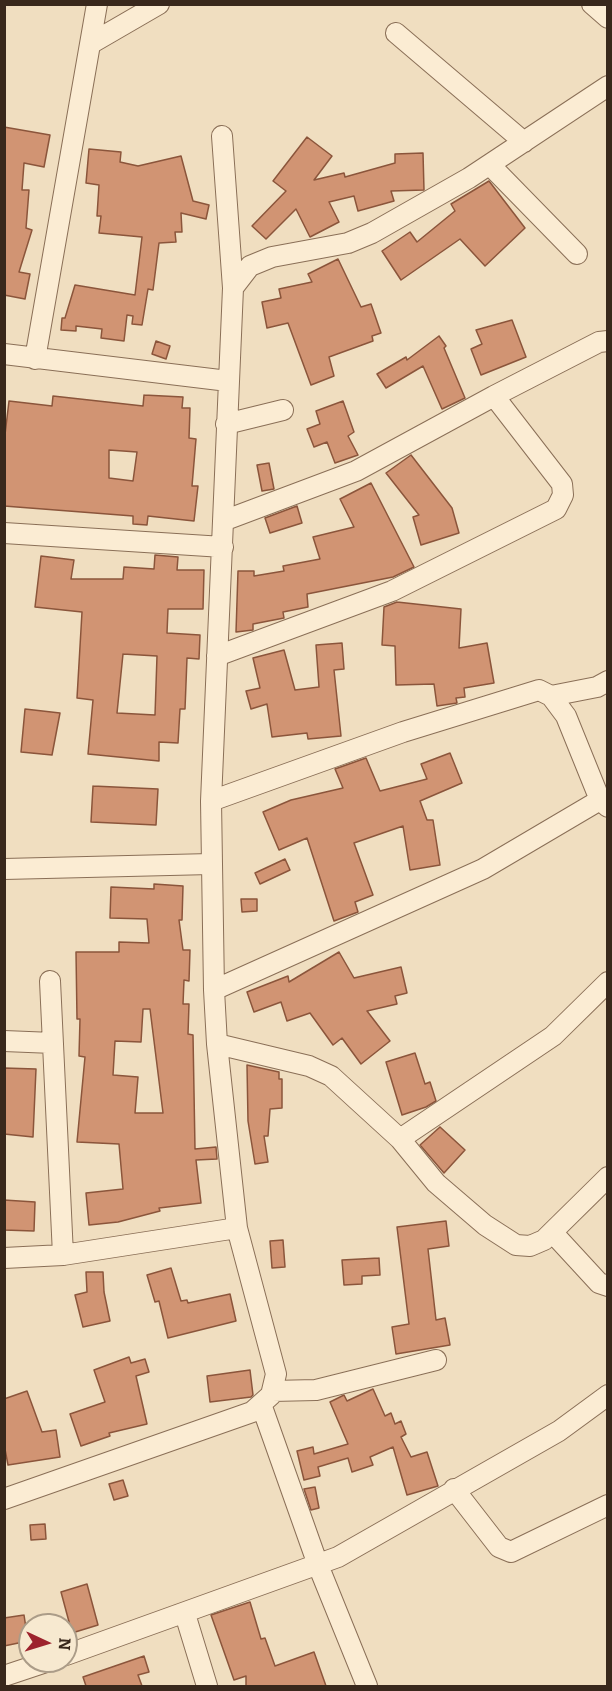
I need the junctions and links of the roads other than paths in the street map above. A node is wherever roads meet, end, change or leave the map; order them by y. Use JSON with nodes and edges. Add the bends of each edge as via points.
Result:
{"nodes":[{"id":1,"x":97,"y":4,"type":"edge"},
{"id":2,"x":159,"y":4,"type":"edge"},
{"id":3,"x":592,"y":4,"type":"edge"},
{"id":4,"x":608,"y":18,"type":"edge"},
{"id":5,"x":396,"y":33,"type":"dead end"},
{"id":6,"x":90,"y":44,"type":"junction"},
{"id":7,"x":608,"y":86,"type":"edge"},
{"id":8,"x":222,"y":136,"type":"dead end"},
{"id":9,"x":524,"y":142,"type":"junction"},
{"id":10,"x":490,"y":165,"type":"junction"},
{"id":11,"x":577,"y":254,"type":"dead end"},
{"id":12,"x":233,"y":288,"type":"junction"},
{"id":13,"x":608,"y":341,"type":"edge"},
{"id":14,"x":4,"y":354,"type":"edge"},
{"id":15,"x":35,"y":359,"type":"junction"},
{"id":16,"x":228,"y":381,"type":"junction"},
{"id":17,"x":494,"y":396,"type":"junction"},
{"id":18,"x":283,"y":410,"type":"dead end"},
{"id":19,"x":226,"y":424,"type":"junction"},
{"id":20,"x":223,"y":521,"type":"junction"},
{"id":21,"x":4,"y":533,"type":"edge"},
{"id":22,"x":223,"y":547,"type":"junction"},
{"id":23,"x":217,"y":656,"type":"junction"},
{"id":24,"x":608,"y":681,"type":"edge"},
{"id":25,"x":551,"y":696,"type":"junction"},
{"id":26,"x":211,"y":801,"type":"junction"},
{"id":27,"x":604,"y":804,"type":"edge"},
{"id":28,"x":211,"y":864,"type":"junction"},
{"id":29,"x":4,"y":869,"type":"edge"},
{"id":30,"x":50,"y":981,"type":"dead end"},
{"id":31,"x":608,"y":982,"type":"edge"},
{"id":32,"x":214,"y":990,"type":"junction"},
{"id":33,"x":4,"y":1041,"type":"edge"},
{"id":34,"x":53,"y":1043,"type":"junction"},
{"id":35,"x":217,"y":1044,"type":"junction"},
{"id":36,"x":400,"y":1139,"type":"junction"},
{"id":37,"x":608,"y":1177,"type":"edge"},
{"id":38,"x":237,"y":1228,"type":"junction"},
{"id":39,"x":552,"y":1232,"type":"junction"},
{"id":40,"x":63,"y":1256,"type":"junction"},
{"id":41,"x":4,"y":1258,"type":"edge"},
{"id":42,"x":608,"y":1286,"type":"edge"},
{"id":43,"x":436,"y":1360,"type":"dead end"},
{"id":44,"x":608,"y":1395,"type":"edge"},
{"id":45,"x":266,"y":1398,"type":"junction"},
{"id":46,"x":454,"y":1489,"type":"junction"},
{"id":47,"x":4,"y":1499,"type":"edge"},
{"id":48,"x":608,"y":1505,"type":"edge"},
{"id":49,"x":318,"y":1565,"type":"junction"},
{"id":50,"x":185,"y":1614,"type":"junction"},
{"id":51,"x":78,"y":1651,"type":"edge"},
{"id":52,"x":207,"y":1686,"type":"edge"},
{"id":53,"x":367,"y":1686,"type":"edge"}],
"edges":[{"from":1,"to":6,"type":"street"},
{"from":2,"to":6,"type":"street"},
{"from":3,"to":4,"type":"street"},
{"from":5,"to":9,"type":"street"},
{"from":6,"to":15,"type":"street"},
{"from":7,"to":9,"type":"street"},
{"from":8,"to":12,"type":"street"},
{"from":9,"to":10,"type":"street"},
{"from":10,"to":11,"type":"street"},
{"from":10,"to":12,"type":"street","via":[[348,243],[272,257],[250,266]]},
{"from":12,"to":16,"type":"street"},
{"from":13,"to":17,"type":"street","via":[[599,342]]},
{"from":14,"to":15,"type":"street"},
{"from":15,"to":16,"type":"street"},
{"from":16,"to":19,"type":"street"},
{"from":17,"to":20,"type":"street","via":[[356,471]]},
{"from":17,"to":23,"type":"street","via":[[562,484],[563,495],[556,509],[392,591]]},
{"from":18,"to":19,"type":"street"},
{"from":19,"to":20,"type":"street"},
{"from":20,"to":22,"type":"street"},
{"from":21,"to":22,"type":"street"},
{"from":22,"to":23,"type":"street"},
{"from":23,"to":26,"type":"street"},
{"from":24,"to":25,"type":"street","via":[[597,687]]},
{"from":25,"to":26,"type":"street","via":[[538,690],[403,732]]},
{"from":25,"to":27,"type":"street","via":[[566,716]]},
{"from":26,"to":28,"type":"street"},
{"from":27,"to":32,"type":"street","via":[[483,869]]},
{"from":28,"to":29,"type":"street"},
{"from":28,"to":32,"type":"street"},
{"from":30,"to":34,"type":"street"},
{"from":31,"to":36,"type":"street","via":[[553,1036]]},
{"from":32,"to":35,"type":"street"},
{"from":33,"to":34,"type":"street"},
{"from":34,"to":40,"type":"street"},
{"from":35,"to":36,"type":"street","via":[[321,1070]]},
{"from":35,"to":38,"type":"street"},
{"from":36,"to":39,"type":"street","via":[[436,1183],[485,1225],[516,1245],[530,1246]]},
{"from":37,"to":39,"type":"street"},
{"from":38,"to":40,"type":"street"},
{"from":38,"to":45,"type":"street","via":[[276,1374]]},
{"from":39,"to":42,"type":"street","via":[[599,1282]]},
{"from":40,"to":41,"type":"street"},
{"from":43,"to":45,"type":"street","via":[[316,1390]]},
{"from":44,"to":46,"type":"street","via":[[559,1431]]},
{"from":45,"to":47,"type":"street","via":[[252,1412]]},
{"from":45,"to":49,"type":"street"},
{"from":46,"to":48,"type":"street","via":[[500,1547],[511,1552]]},
{"from":46,"to":49,"type":"street"},
{"from":49,"to":50,"type":"street"},
{"from":49,"to":53,"type":"street"},
{"from":50,"to":51,"type":"street"},
{"from":50,"to":52,"type":"street"}]}
